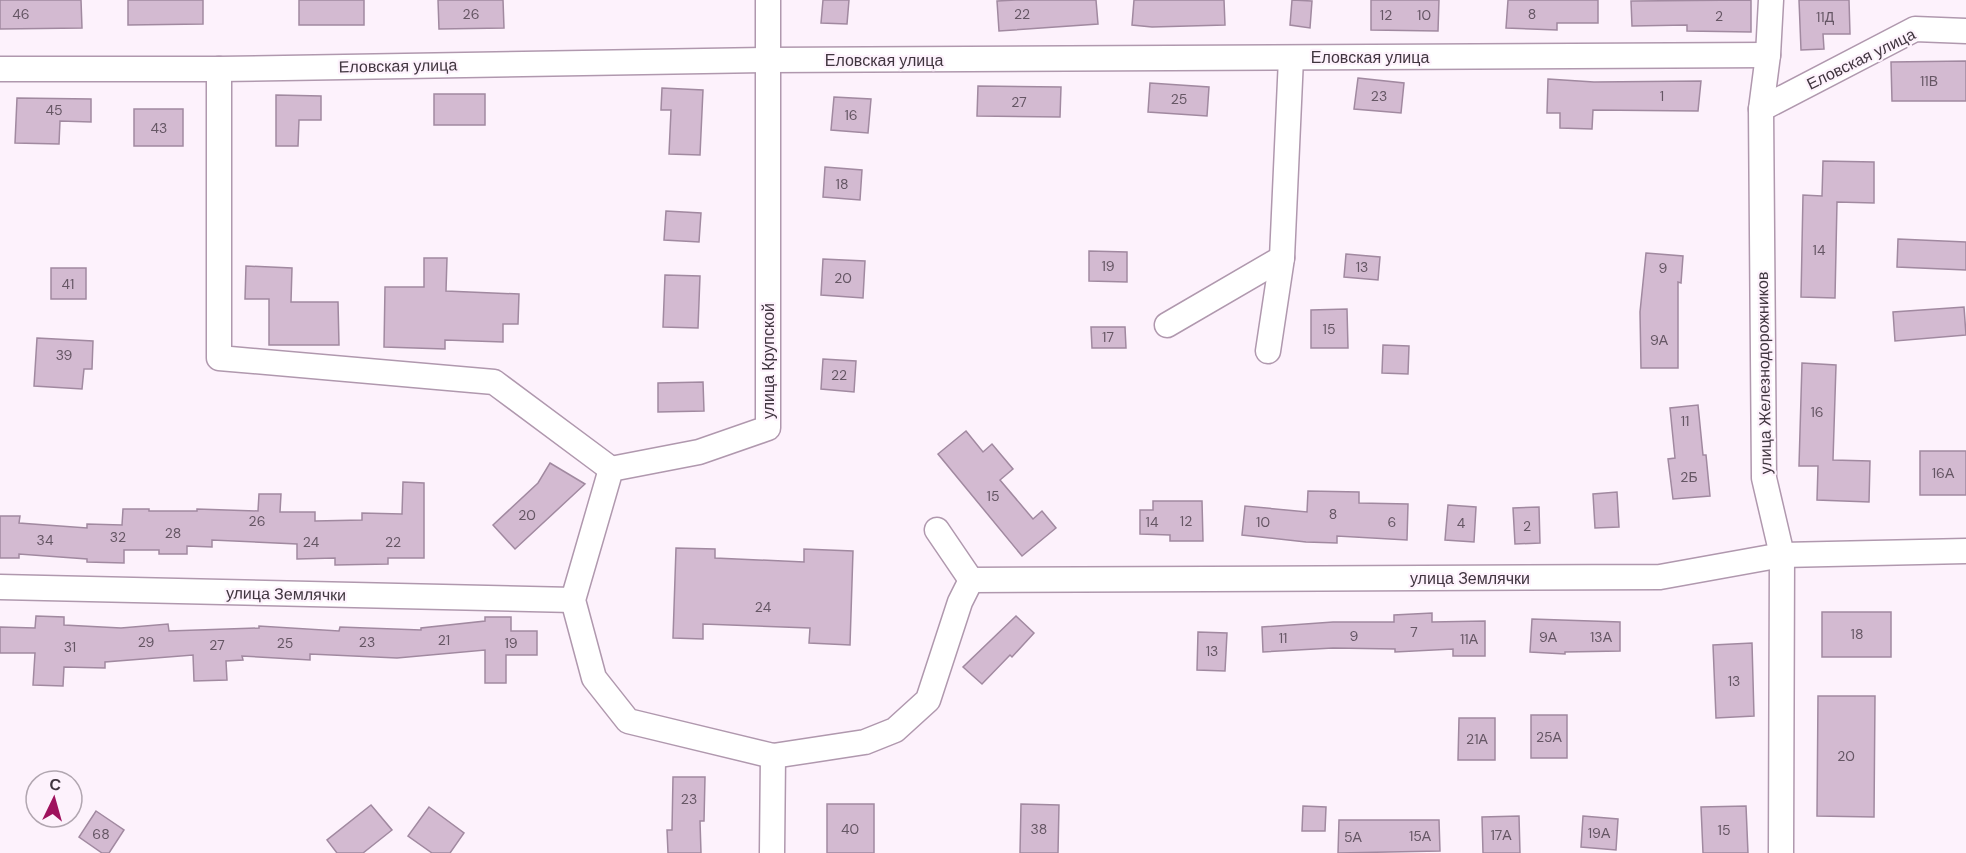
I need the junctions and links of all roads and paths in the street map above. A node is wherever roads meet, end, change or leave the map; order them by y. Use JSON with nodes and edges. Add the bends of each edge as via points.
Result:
{"nodes":[{"id":1,"x":768,"y":0,"type":"edge"},
{"id":2,"x":1771,"y":0,"type":"edge"},
{"id":3,"x":1966,"y":31,"type":"edge"},
{"id":4,"x":1768,"y":55,"type":"junction"},
{"id":5,"x":1291,"y":58,"type":"junction"},
{"id":6,"x":768,"y":60,"type":"junction"},
{"id":7,"x":0,"y":69,"type":"edge"},
{"id":8,"x":219,"y":69,"type":"junction"},
{"id":9,"x":1761,"y":109,"type":"junction"},
{"id":10,"x":1282,"y":258,"type":"junction"},
{"id":11,"x":1167,"y":325,"type":"dead end"},
{"id":12,"x":1268,"y":351,"type":"dead end"},
{"id":13,"x":611,"y":469,"type":"junction"},
{"id":14,"x":937,"y":530,"type":"dead end"},
{"id":15,"x":1966,"y":551,"type":"edge"},
{"id":16,"x":1782,"y":555,"type":"junction"},
{"id":17,"x":971,"y":580,"type":"junction"},
{"id":18,"x":0,"y":587,"type":"edge"},
{"id":19,"x":573,"y":600,"type":"junction"},
{"id":20,"x":772,"y":756,"type":"junction"},
{"id":21,"x":772,"y":853,"type":"edge"},
{"id":22,"x":1781,"y":853,"type":"edge"}],
"edges":[{"from":1,"to":6,"type":"street","name":"улица Крупской"},
{"from":2,"to":4,"type":"street","name":"улица Железнодорожников"},
{"from":3,"to":9,"type":"street","name":"Еловская улица","via":[[1915,29]]},
{"from":4,"to":5,"type":"street","name":"Еловская улица"},
{"from":4,"to":9,"type":"street","name":"улица Железнодорожников"},
{"from":5,"to":6,"type":"street","name":"Еловская улица"},
{"from":5,"to":10,"type":"street"},
{"from":6,"to":8,"type":"street","name":"Еловская улица"},
{"from":6,"to":13,"type":"street","name":"улица Крупской","via":[[768,428],[699,453]]},
{"from":7,"to":8,"type":"street","name":"Еловская улица"},
{"from":8,"to":13,"type":"street","via":[[219,358],[494,382]]},
{"from":9,"to":16,"type":"street","name":"улица Железнодорожников","via":[[1764,478]]},
{"from":10,"to":11,"type":"street"},
{"from":10,"to":12,"type":"street"},
{"from":13,"to":19,"type":"street"},
{"from":14,"to":17,"type":"street"},
{"from":15,"to":16,"type":"street","name":"улица Землячки"},
{"from":16,"to":17,"type":"street","name":"улица Землячки","via":[[1660,577]]},
{"from":16,"to":22,"type":"street","name":"улица Железнодорожников"},
{"from":17,"to":20,"type":"street","via":[[928,700],[895,730],[865,742]]},
{"from":18,"to":19,"type":"street","name":"улица Землячки"},
{"from":19,"to":20,"type":"street","via":[[594,678],[628,721]]},
{"from":20,"to":21,"type":"street"}]}
